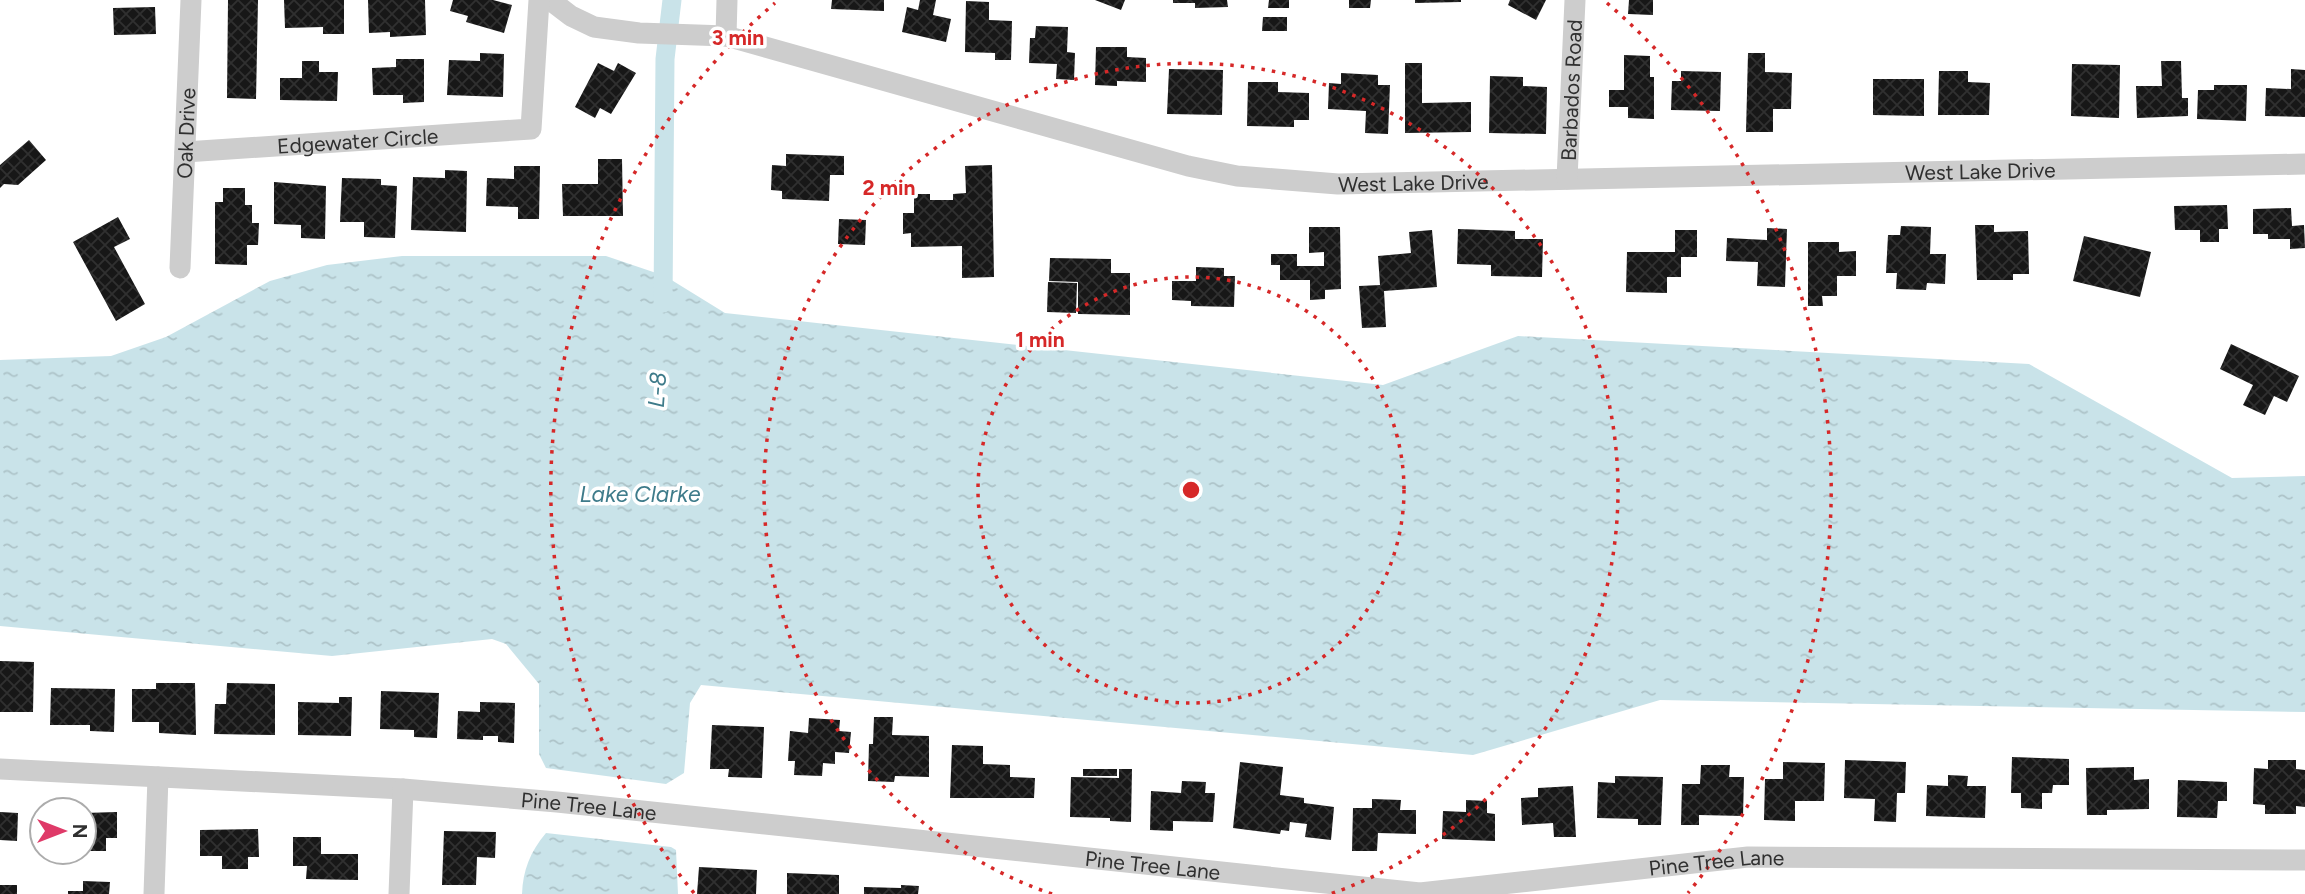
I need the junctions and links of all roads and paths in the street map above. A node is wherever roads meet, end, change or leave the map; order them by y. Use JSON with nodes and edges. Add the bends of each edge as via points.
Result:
{"nodes":[{"id":1,"x":191,"y":0,"type":"edge"},
{"id":2,"x":539,"y":0,"type":"edge"},
{"id":3,"x":551,"y":0,"type":"edge"},
{"id":4,"x":727,"y":0,"type":"edge"},
{"id":5,"x":1575,"y":0,"type":"edge"},
{"id":6,"x":726,"y":36,"type":"junction"},
{"id":7,"x":185,"y":152,"type":"junction"},
{"id":8,"x":2305,"y":164,"type":"edge"},
{"id":9,"x":1567,"y":179,"type":"junction"},
{"id":10,"x":180,"y":268,"type":"dead end"},
{"id":11,"x":0,"y":769,"type":"edge"},
{"id":12,"x":158,"y":777,"type":"junction"},
{"id":13,"x":403,"y":789,"type":"junction"},
{"id":14,"x":2305,"y":860,"type":"edge"},
{"id":15,"x":154,"y":894,"type":"edge"},
{"id":16,"x":399,"y":894,"type":"edge"}],
"edges":[{"from":1,"to":7,"type":"street","name":"Oak Drive"},
{"from":2,"to":7,"type":"street","name":"Edgewater Circle","via":[[531,129]]},
{"from":3,"to":6,"type":"street","name":"West Lake Drive","via":[[594,27]]},
{"from":4,"to":6,"type":"street"},
{"from":5,"to":9,"type":"street","name":"Barbados Road"},
{"from":6,"to":9,"type":"street","name":"West Lake Drive","via":[[1176,163],[1237,176],[1338,184]]},
{"from":7,"to":10,"type":"street","name":"Oak Drive"},
{"from":8,"to":9,"type":"street","name":"West Lake Drive"},
{"from":11,"to":12,"type":"street","name":"Pine Tree Lane"},
{"from":12,"to":13,"type":"street","name":"Pine Tree Lane"},
{"from":12,"to":15,"type":"street"},
{"from":13,"to":14,"type":"street","name":"Pine Tree Lane","via":[[1420,894],[1748,857]]},
{"from":13,"to":16,"type":"street"}]}
